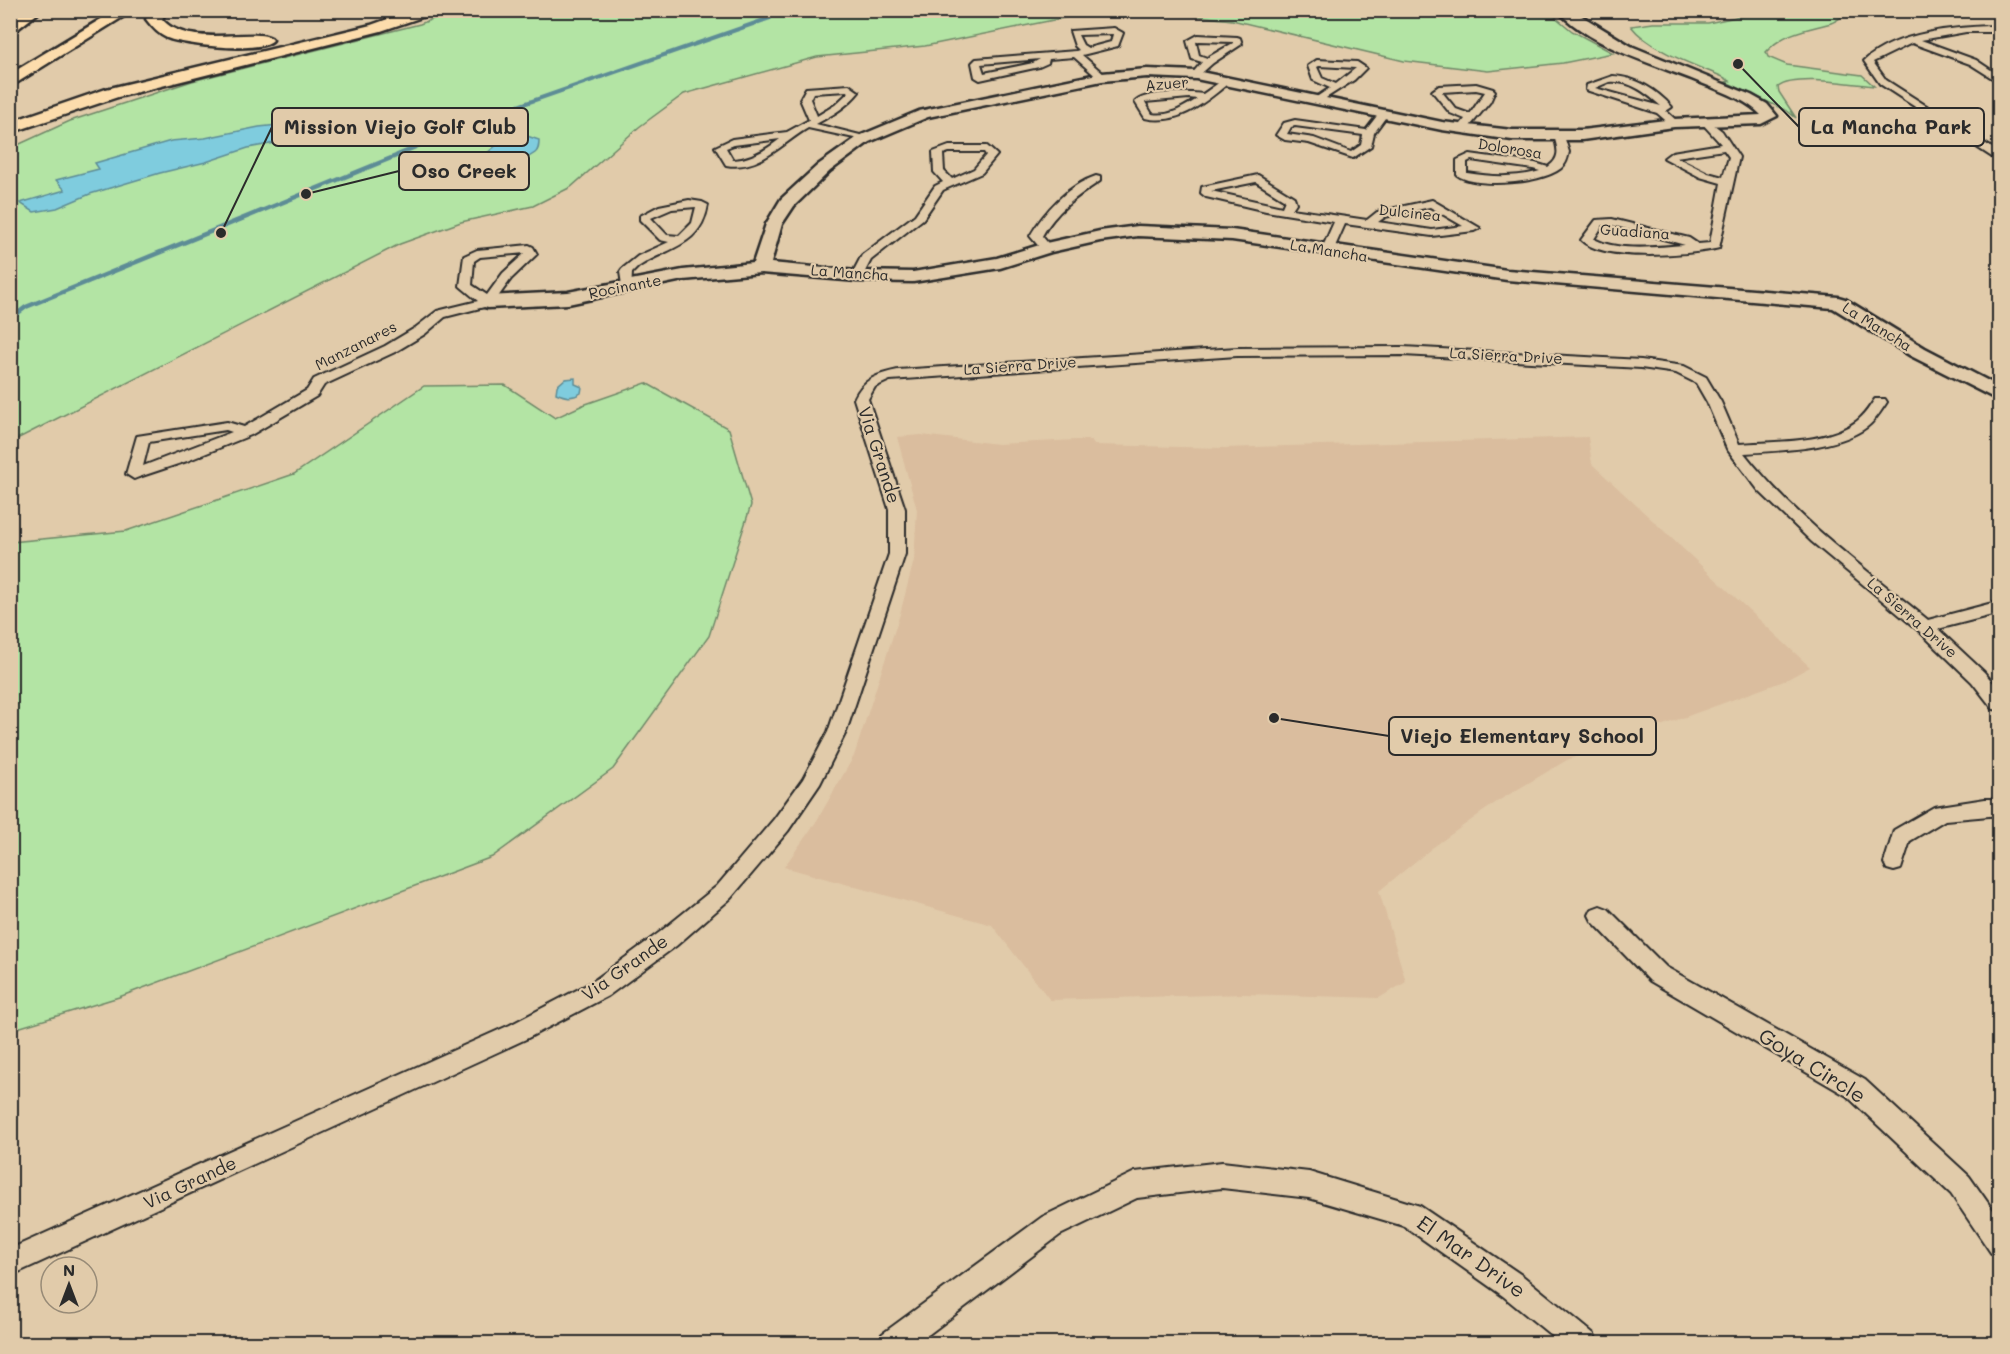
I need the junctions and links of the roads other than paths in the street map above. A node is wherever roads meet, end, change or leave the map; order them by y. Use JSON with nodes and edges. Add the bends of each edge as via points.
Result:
{"nodes":[{"id":1,"x":34,"y":10,"type":"edge"},
{"id":2,"x":127,"y":10,"type":"edge"},
{"id":3,"x":160,"y":10,"type":"edge"},
{"id":4,"x":404,"y":10,"type":"edge"},
{"id":5,"x":429,"y":10,"type":"edge"},
{"id":6,"x":1563,"y":10,"type":"edge"},
{"id":7,"x":10,"y":28,"type":"edge"},
{"id":8,"x":2000,"y":29,"type":"edge"},
{"id":9,"x":1911,"y":40,"type":"junction"},
{"id":10,"x":1086,"y":52,"type":"junction"},
{"id":11,"x":1076,"y":54,"type":"junction"},
{"id":12,"x":1044,"y":57,"type":"junction"},
{"id":13,"x":1209,"y":62,"type":"junction"},
{"id":14,"x":1196,"y":75,"type":"junction"},
{"id":15,"x":1102,"y":76,"type":"junction"},
{"id":16,"x":1227,"y":80,"type":"junction"},
{"id":17,"x":2000,"y":80,"type":"edge"},
{"id":18,"x":10,"y":82,"type":"edge"},
{"id":19,"x":1335,"y":87,"type":"junction"},
{"id":20,"x":1204,"y":97,"type":"junction"},
{"id":21,"x":1318,"y":100,"type":"junction"},
{"id":22,"x":1660,"y":111,"type":"junction"},
{"id":23,"x":1383,"y":114,"type":"junction"},
{"id":24,"x":1705,"y":121,"type":"junction"},
{"id":25,"x":811,"y":123,"type":"junction"},
{"id":26,"x":1466,"y":123,"type":"junction"},
{"id":27,"x":1674,"y":123,"type":"junction"},
{"id":28,"x":10,"y":128,"type":"edge"},
{"id":29,"x":1369,"y":133,"type":"junction"},
{"id":30,"x":790,"y":135,"type":"junction"},
{"id":31,"x":1559,"y":136,"type":"junction"},
{"id":32,"x":864,"y":139,"type":"junction"},
{"id":33,"x":1729,"y":147,"type":"junction"},
{"id":34,"x":1996,"y":155,"type":"dead end"},
{"id":35,"x":1550,"y":171,"type":"junction"},
{"id":36,"x":1096,"y":179,"type":"dead end"},
{"id":37,"x":1727,"y":181,"type":"junction"},
{"id":38,"x":949,"y":182,"type":"junction"},
{"id":39,"x":1285,"y":211,"type":"junction"},
{"id":40,"x":1341,"y":220,"type":"junction"},
{"id":41,"x":1369,"y":224,"type":"junction"},
{"id":42,"x":681,"y":240,"type":"junction"},
{"id":43,"x":1046,"y":248,"type":"junction"},
{"id":44,"x":1697,"y":249,"type":"junction"},
{"id":45,"x":1327,"y":251,"type":"junction"},
{"id":46,"x":761,"y":268,"type":"junction"},
{"id":47,"x":857,"y":276,"type":"junction"},
{"id":48,"x":627,"y":288,"type":"junction"},
{"id":49,"x":488,"y":302,"type":"junction"},
{"id":50,"x":865,"y":387,"type":"joint"},
{"id":51,"x":2000,"y":395,"type":"edge"},
{"id":52,"x":1880,"y":402,"type":"dead end"},
{"id":53,"x":246,"y":432,"type":"junction"},
{"id":54,"x":1734,"y":449,"type":"junction"},
{"id":55,"x":2000,"y":607,"type":"edge"},
{"id":56,"x":1925,"y":627,"type":"junction"},
{"id":57,"x":2000,"y":704,"type":"edge"},
{"id":58,"x":2000,"y":807,"type":"edge"},
{"id":59,"x":1894,"y":863,"type":"dead end"},
{"id":60,"x":1600,"y":915,"type":"dead end"},
{"id":61,"x":2000,"y":1244,"type":"edge"},
{"id":62,"x":10,"y":1263,"type":"edge"},
{"id":63,"x":892,"y":1344,"type":"edge"},
{"id":64,"x":1584,"y":1344,"type":"edge"}],
"edges":[{"from":1,"to":7,"type":"highway"},
{"from":2,"to":18,"type":"highway"},
{"from":3,"to":4,"type":"highway","via":[[154,19],[167,33],[216,42],[292,38],[333,31]]},
{"from":5,"to":28,"type":"highway","via":[[376,28],[121,90]]},
{"from":6,"to":24,"type":"street","via":[[1606,39],[1732,91],[1764,108],[1770,116],[1761,120]]},
{"from":8,"to":9,"type":"street"},
{"from":9,"to":17,"type":"street","via":[[1973,62]]},
{"from":9,"to":34,"type":"street","via":[[1868,61],[1883,82]]},
{"from":10,"to":10,"type":"street","via":[[1073,33],[1119,33],[1115,45]]},
{"from":10,"to":11,"type":"street"},
{"from":11,"to":12,"type":"street"},
{"from":11,"to":15,"type":"street"},
{"from":12,"to":12,"type":"street","via":[[979,61],[976,63],[980,77],[1036,66],[1045,61]]},
{"from":13,"to":13,"type":"street","via":[[1196,57],[1191,41],[1237,40],[1238,44]]},
{"from":13,"to":14,"type":"street"},
{"from":14,"to":15,"type":"street"},
{"from":14,"to":16,"type":"street"},
{"from":15,"to":32,"type":"street","via":[[924,114]]},
{"from":16,"to":20,"type":"street","name":"Azuer"},
{"from":16,"to":21,"type":"street"},
{"from":19,"to":19,"type":"street","via":[[1318,81],[1312,66],[1357,65],[1361,69]]},
{"from":19,"to":21,"type":"street"},
{"from":20,"to":20,"type":"street","name":"Azuer","via":[[1165,118],[1148,116],[1140,102],[1189,95]]},
{"from":21,"to":23,"type":"street"},
{"from":22,"to":22,"type":"street","via":[[1591,90],[1590,87],[1619,79],[1652,92],[1667,107]]},
{"from":22,"to":27,"type":"street"},
{"from":23,"to":26,"type":"street"},
{"from":23,"to":29,"type":"street"},
{"from":24,"to":27,"type":"street"},
{"from":24,"to":33,"type":"street"},
{"from":25,"to":25,"type":"street","via":[[805,99],[808,90],[849,88],[854,92]]},
{"from":25,"to":30,"type":"street"},
{"from":25,"to":32,"type":"street"},
{"from":26,"to":26,"type":"street","via":[[1437,91],[1439,88],[1476,87],[1490,91],[1487,101]]},
{"from":26,"to":31,"type":"street","via":[[1512,135]]},
{"from":27,"to":31,"type":"street"},
{"from":29,"to":29,"type":"street","via":[[1366,146],[1353,155],[1281,135],[1287,125],[1295,123]]},
{"from":30,"to":30,"type":"street","via":[[741,140],[720,147],[730,163],[738,163],[775,150]]},
{"from":31,"to":35,"type":"street","name":"Dolorosa","via":[[1564,154]]},
{"from":32,"to":46,"type":"street","via":[[824,168],[787,203],[774,224]]},
{"from":33,"to":37,"type":"street","via":[[1734,157]]},
{"from":33,"to":37,"type":"street","via":[[1669,158]]},
{"from":35,"to":35,"type":"street","name":"Dolorosa","via":[[1532,178],[1472,178],[1462,175],[1462,160],[1470,157]]},
{"from":36,"to":43,"type":"street","via":[[1046,217],[1036,236]]},
{"from":37,"to":44,"type":"street","via":[[1714,246]]},
{"from":38,"to":38,"type":"street","via":[[939,172],[938,152],[987,149],[992,155],[978,171]]},
{"from":38,"to":47,"type":"street","via":[[939,188],[919,217],[866,258]]},
{"from":39,"to":39,"type":"street","name":"Dulcinea","via":[[1214,196],[1206,193],[1206,189],[1258,178],[1290,199]]},
{"from":39,"to":40,"type":"street","name":"Dulcinea"},
{"from":40,"to":41,"type":"street","name":"Dulcinea"},
{"from":40,"to":45,"type":"street"},
{"from":41,"to":41,"type":"street","name":"Dulcinea","via":[[1381,214],[1432,202],[1474,228],[1432,233]]},
{"from":42,"to":42,"type":"street","via":[[664,238],[645,218],[649,212],[693,202],[702,205],[698,224]]},
{"from":42,"to":48,"type":"street","via":[[670,249],[634,262],[626,272]]},
{"from":43,"to":45,"type":"street","name":"La Mancha","via":[[1138,231],[1232,235]]},
{"from":43,"to":47,"type":"street","name":"La Mancha","via":[[956,271],[913,277]]},
{"from":44,"to":44,"type":"street","name":"Guadiana","via":[[1611,248],[1587,240],[1600,222],[1612,222],[1685,240]]},
{"from":45,"to":51,"type":"street","name":"La Mancha","via":[[1507,275],[1838,303],[1918,352]]},
{"from":46,"to":47,"type":"street","name":"La Mancha"},
{"from":46,"to":48,"type":"street","name":"Rocinante","via":[[683,275]]},
{"from":48,"to":49,"type":"street","name":"Rocinante","via":[[568,298]]},
{"from":49,"to":49,"type":"street","via":[[466,286],[468,259],[477,254],[529,249],[531,254],[507,276]]},
{"from":49,"to":53,"type":"street","name":"Manzanares","via":[[441,314],[390,349],[319,382],[312,393],[289,410]]},
{"from":50,"to":54,"type":"street","name":"La Sierra Drive","via":[[879,378],[898,374],[1237,352],[1403,351],[1641,364],[1679,369],[1701,380]]},
{"from":50,"to":62,"type":"street","name":"Via Grande","via":[[861,399],[897,509],[897,554],[837,732],[810,784],[724,892],[600,989],[518,1032]]},
{"from":52,"to":54,"type":"street","via":[[1864,423],[1850,432],[1803,443]]},
{"from":53,"to":53,"type":"street","name":"Manzanares","via":[[203,452],[134,474],[142,439],[227,426]]},
{"from":54,"to":56,"type":"street","name":"La Sierra Drive","via":[[1764,488]]},
{"from":55,"to":56,"type":"street"},
{"from":56,"to":57,"type":"street","name":"La Sierra Drive","via":[[1978,677]]},
{"from":58,"to":59,"type":"street","via":[[1941,813],[1901,836]]},
{"from":60,"to":61,"type":"street","name":"Goya Circle","via":[[1658,974],[1856,1088],[1960,1185]]},
{"from":63,"to":64,"type":"street","name":"El Mar Drive","via":[[1051,1227],[1135,1185],[1222,1175],[1309,1185],[1411,1215],[1513,1286]]}]}
